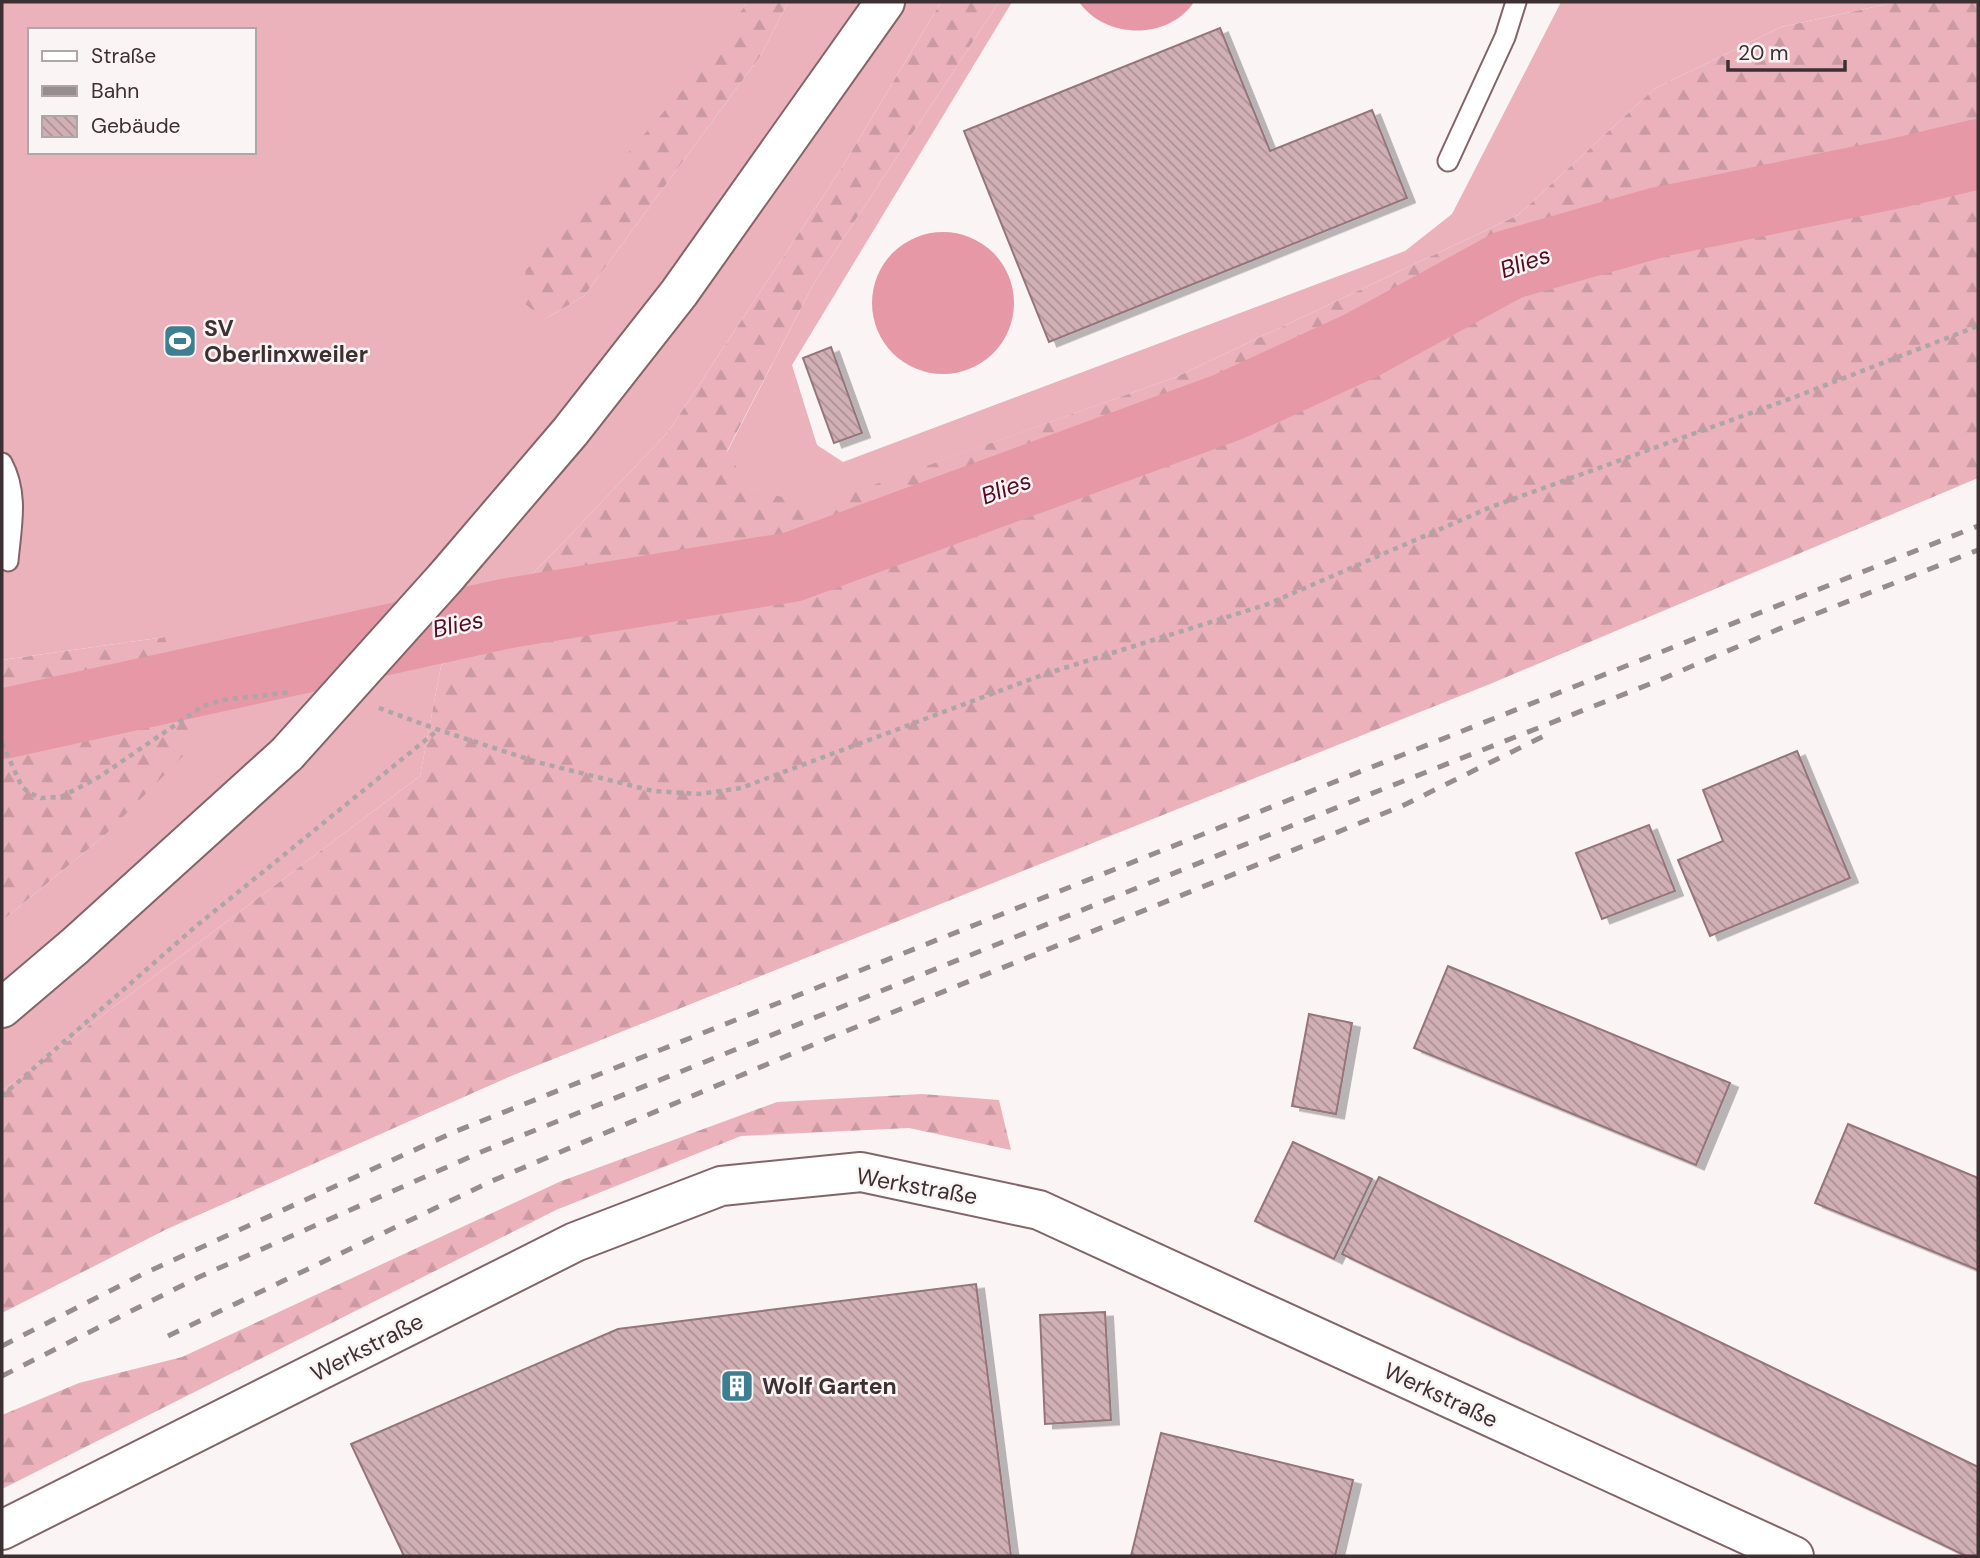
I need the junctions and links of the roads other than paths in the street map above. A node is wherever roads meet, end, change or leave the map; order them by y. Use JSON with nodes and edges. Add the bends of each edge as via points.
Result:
{"nodes":[{"id":1,"x":868,"y":2,"type":"edge"},
{"id":2,"x":886,"y":2,"type":"edge"},
{"id":3,"x":1516,"y":2,"type":"edge"},
{"id":4,"x":774,"y":159,"type":"junction"},
{"id":5,"x":1448,"y":161,"type":"dead end"},
{"id":6,"x":2,"y":463,"type":"edge"},
{"id":7,"x":8,"y":561,"type":"dead end"},
{"id":8,"x":2,"y":1008,"type":"edge"},
{"id":9,"x":2,"y":1530,"type":"edge"},
{"id":10,"x":1794,"y":1556,"type":"edge"}],
"edges":[{"from":1,"to":4,"type":"main road"},
{"from":2,"to":4,"type":"main road"},
{"from":3,"to":5,"type":"lane","via":[[1505,37]]},
{"from":4,"to":8,"type":"main road","bridge":true,"via":[[662,315],[570,432],[287,754]]},
{"from":6,"to":7,"type":"lane","via":[[12,488]]},
{"from":9,"to":10,"type":"main road","name":"Werkstraße","via":[[575,1242],[721,1186],[861,1172],[1039,1210]]}]}
